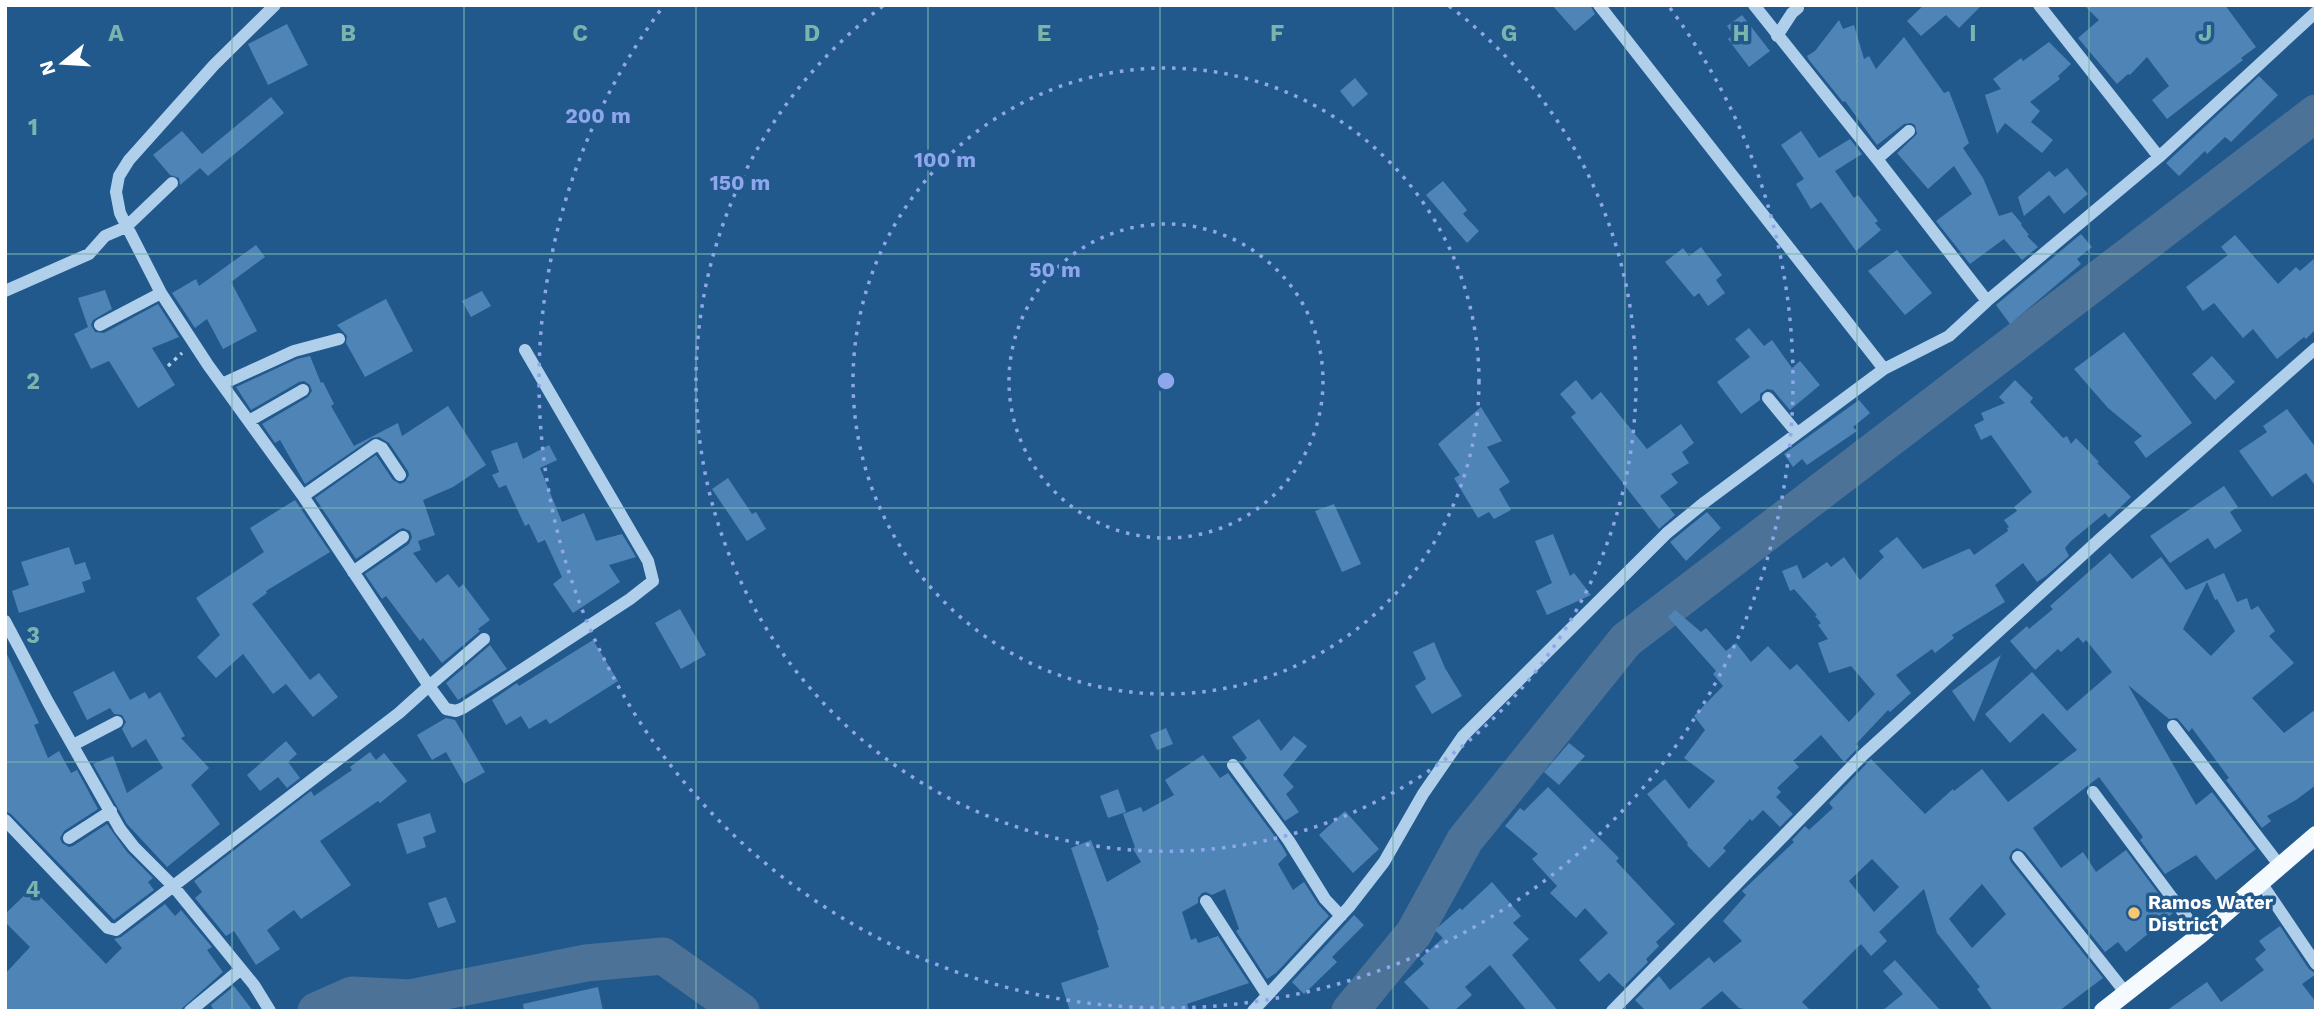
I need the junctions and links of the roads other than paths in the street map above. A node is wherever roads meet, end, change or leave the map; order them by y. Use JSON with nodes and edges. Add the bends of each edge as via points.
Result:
{"nodes":[{"id":1,"x":275,"y":5,"type":"edge"},
{"id":2,"x":1599,"y":5,"type":"edge"},
{"id":3,"x":1754,"y":5,"type":"edge"},
{"id":4,"x":2039,"y":5,"type":"edge"},
{"id":5,"x":1798,"y":8,"type":"dead end"},
{"id":6,"x":2316,"y":12,"type":"edge"},
{"id":7,"x":1777,"y":36,"type":"junction"},
{"id":8,"x":1909,"y":131,"type":"dead end"},
{"id":9,"x":2159,"y":157,"type":"junction"},
{"id":10,"x":1877,"y":159,"type":"junction"},
{"id":11,"x":172,"y":183,"type":"dead end"},
{"id":12,"x":126,"y":228,"type":"junction"},
{"id":13,"x":5,"y":291,"type":"edge"},
{"id":14,"x":162,"y":293,"type":"junction"},
{"id":15,"x":1987,"y":301,"type":"junction"},
{"id":16,"x":100,"y":325,"type":"dead end"},
{"id":17,"x":340,"y":339,"type":"dead end"},
{"id":18,"x":2316,"y":348,"type":"edge"},
{"id":19,"x":525,"y":350,"type":"dead end"},
{"id":20,"x":1884,"y":369,"type":"junction"},
{"id":21,"x":222,"y":384,"type":"junction"},
{"id":22,"x":303,"y":390,"type":"dead end"},
{"id":23,"x":1768,"y":398,"type":"dead end"},
{"id":24,"x":249,"y":421,"type":"junction"},
{"id":25,"x":1797,"y":433,"type":"junction"},
{"id":26,"x":400,"y":475,"type":"dead end"},
{"id":27,"x":303,"y":496,"type":"junction"},
{"id":28,"x":403,"y":537,"type":"dead end"},
{"id":29,"x":353,"y":572,"type":"junction"},
{"id":30,"x":5,"y":621,"type":"edge"},
{"id":31,"x":484,"y":639,"type":"dead end"},
{"id":32,"x":429,"y":686,"type":"junction"},
{"id":33,"x":117,"y":722,"type":"dead end"},
{"id":34,"x":2173,"y":726,"type":"dead end"},
{"id":35,"x":73,"y":745,"type":"junction"},
{"id":36,"x":1233,"y":765,"type":"dead end"},
{"id":37,"x":2092,"y":792,"type":"dead end"},
{"id":38,"x":111,"y":811,"type":"junction"},
{"id":39,"x":5,"y":820,"type":"edge"},
{"id":40,"x":2316,"y":835,"type":"edge"},
{"id":41,"x":69,"y":838,"type":"dead end"},
{"id":42,"x":2018,"y":857,"type":"dead end"},
{"id":43,"x":2280,"y":866,"type":"junction"},
{"id":44,"x":2262,"y":884,"type":"junction"},
{"id":45,"x":174,"y":887,"type":"junction"},
{"id":46,"x":1206,"y":901,"type":"dead end"},
{"id":47,"x":1341,"y":916,"type":"junction"},
{"id":48,"x":2200,"y":935,"type":"junction"},
{"id":49,"x":2316,"y":964,"type":"edge"},
{"id":50,"x":241,"y":969,"type":"junction"},
{"id":51,"x":2125,"y":992,"type":"junction"},
{"id":52,"x":1267,"y":995,"type":"junction"},
{"id":53,"x":190,"y":1011,"type":"edge"},
{"id":54,"x":270,"y":1011,"type":"edge"},
{"id":55,"x":1253,"y":1011,"type":"edge"},
{"id":56,"x":1612,"y":1011,"type":"edge"},
{"id":57,"x":2103,"y":1011,"type":"edge"}],
"edges":[{"from":1,"to":12,"type":"street","via":[[129,160],[116,191]]},
{"from":2,"to":20,"type":"street"},
{"from":3,"to":7,"type":"street"},
{"from":4,"to":9,"type":"street"},
{"from":5,"to":7,"type":"street"},
{"from":6,"to":9,"type":"street"},
{"from":7,"to":10,"type":"street"},
{"from":8,"to":10,"type":"street"},
{"from":9,"to":15,"type":"street"},
{"from":10,"to":15,"type":"street"},
{"from":11,"to":12,"type":"street"},
{"from":12,"to":13,"type":"street","via":[[105,236],[89,254]]},
{"from":12,"to":14,"type":"street"},
{"from":14,"to":16,"type":"street"},
{"from":14,"to":21,"type":"street"},
{"from":15,"to":20,"type":"street","via":[[1949,337]]},
{"from":17,"to":21,"type":"street","via":[[294,351]]},
{"from":18,"to":56,"type":"street","via":[[1863,755]]},
{"from":19,"to":32,"type":"street","via":[[648,561],[653,581],[463,708],[446,709]]},
{"from":20,"to":25,"type":"street"},
{"from":21,"to":24,"type":"street"},
{"from":22,"to":24,"type":"street"},
{"from":23,"to":25,"type":"street"},
{"from":24,"to":27,"type":"street"},
{"from":25,"to":47,"type":"street","via":[[1667,533],[1463,736],[1384,862]]},
{"from":26,"to":27,"type":"street","via":[[376,445]]},
{"from":27,"to":29,"type":"street"},
{"from":28,"to":29,"type":"street"},
{"from":29,"to":32,"type":"street"},
{"from":30,"to":35,"type":"street"},
{"from":31,"to":32,"type":"street"},
{"from":32,"to":45,"type":"street"},
{"from":33,"to":35,"type":"street"},
{"from":34,"to":43,"type":"street"},
{"from":35,"to":38,"type":"street"},
{"from":36,"to":47,"type":"street"},
{"from":37,"to":48,"type":"street"},
{"from":38,"to":41,"type":"street"},
{"from":38,"to":45,"type":"street","via":[[134,847]]},
{"from":39,"to":45,"type":"street","via":[[112,930]]},
{"from":40,"to":43,"type":"main road"},
{"from":42,"to":51,"type":"street"},
{"from":43,"to":44,"type":"main road"},
{"from":44,"to":48,"type":"main road"},
{"from":44,"to":49,"type":"street"},
{"from":45,"to":50,"type":"street"},
{"from":46,"to":52,"type":"street"},
{"from":47,"to":52,"type":"street"},
{"from":48,"to":51,"type":"main road"},
{"from":50,"to":53,"type":"street"},
{"from":50,"to":54,"type":"street"},
{"from":51,"to":57,"type":"main road"},
{"from":52,"to":55,"type":"street"}]}
